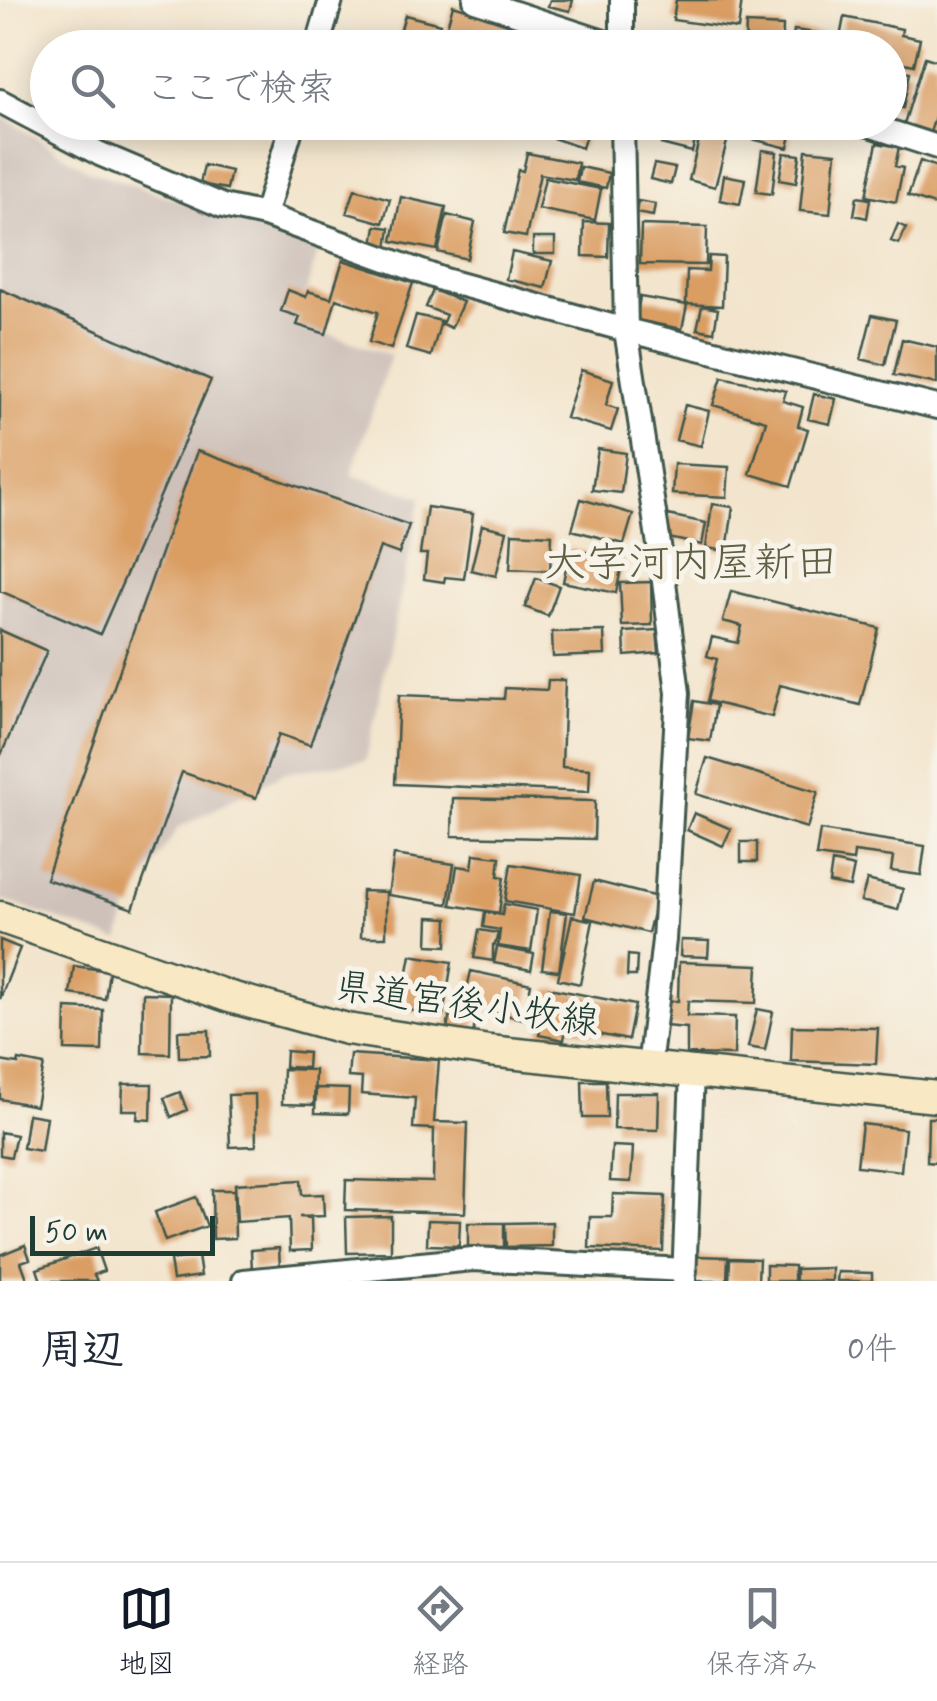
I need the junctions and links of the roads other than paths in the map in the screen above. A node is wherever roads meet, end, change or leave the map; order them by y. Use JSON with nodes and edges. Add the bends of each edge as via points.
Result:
{"nodes":[{"id":1,"x":331,"y":0,"type":"edge"},
{"id":2,"x":475,"y":0,"type":"edge"},
{"id":3,"x":622,"y":0,"type":"edge"},
{"id":4,"x":322,"y":30,"type":"edge"},
{"id":5,"x":567,"y":30,"type":"edge"},
{"id":6,"x":622,"y":30,"type":"edge"},
{"id":7,"x":0,"y":101,"type":"edge"},
{"id":8,"x":30,"y":117,"type":"edge"},
{"id":9,"x":907,"y":137,"type":"edge"},
{"id":10,"x":74,"y":140,"type":"edge"},
{"id":11,"x":288,"y":140,"type":"edge"},
{"id":12,"x":622,"y":140,"type":"edge"},
{"id":13,"x":937,"y":147,"type":"edge"},
{"id":14,"x":265,"y":215,"type":"junction"},
{"id":15,"x":626,"y":330,"type":"junction"},
{"id":16,"x":937,"y":407,"type":"edge"},
{"id":17,"x":0,"y":917,"type":"edge"},
{"id":18,"x":648,"y":1068,"type":"junction"},
{"id":19,"x":692,"y":1072,"type":"junction"},
{"id":20,"x":937,"y":1097,"type":"edge"},
{"id":21,"x":473,"y":1270,"type":"edge"},
{"id":22,"x":684,"y":1275,"type":"edge"},
{"id":23,"x":244,"y":1281,"type":"edge"}],
"edges":[{"from":1,"to":4,"type":"street"},
{"from":2,"to":5,"type":"street"},
{"from":3,"to":6,"type":"street"},
{"from":7,"to":8,"type":"street"},
{"from":9,"to":13,"type":"street"},
{"from":10,"to":14,"type":"street","via":[[223,206]]},
{"from":11,"to":14,"type":"street"},
{"from":12,"to":15,"type":"street"},
{"from":14,"to":15,"type":"street","via":[[444,280]]},
{"from":15,"to":16,"type":"street"},
{"from":15,"to":18,"type":"street","via":[[678,693],[664,940]]},
{"from":17,"to":18,"type":"main road","name":"県道宮後小牧線","via":[[328,1025]]},
{"from":18,"to":19,"type":"main road","name":"県道宮後小牧線"},
{"from":19,"to":20,"type":"main road","name":"県道宮後小牧線"},
{"from":19,"to":22,"type":"street"},
{"from":21,"to":22,"type":"street"},
{"from":21,"to":23,"type":"street"}]}
